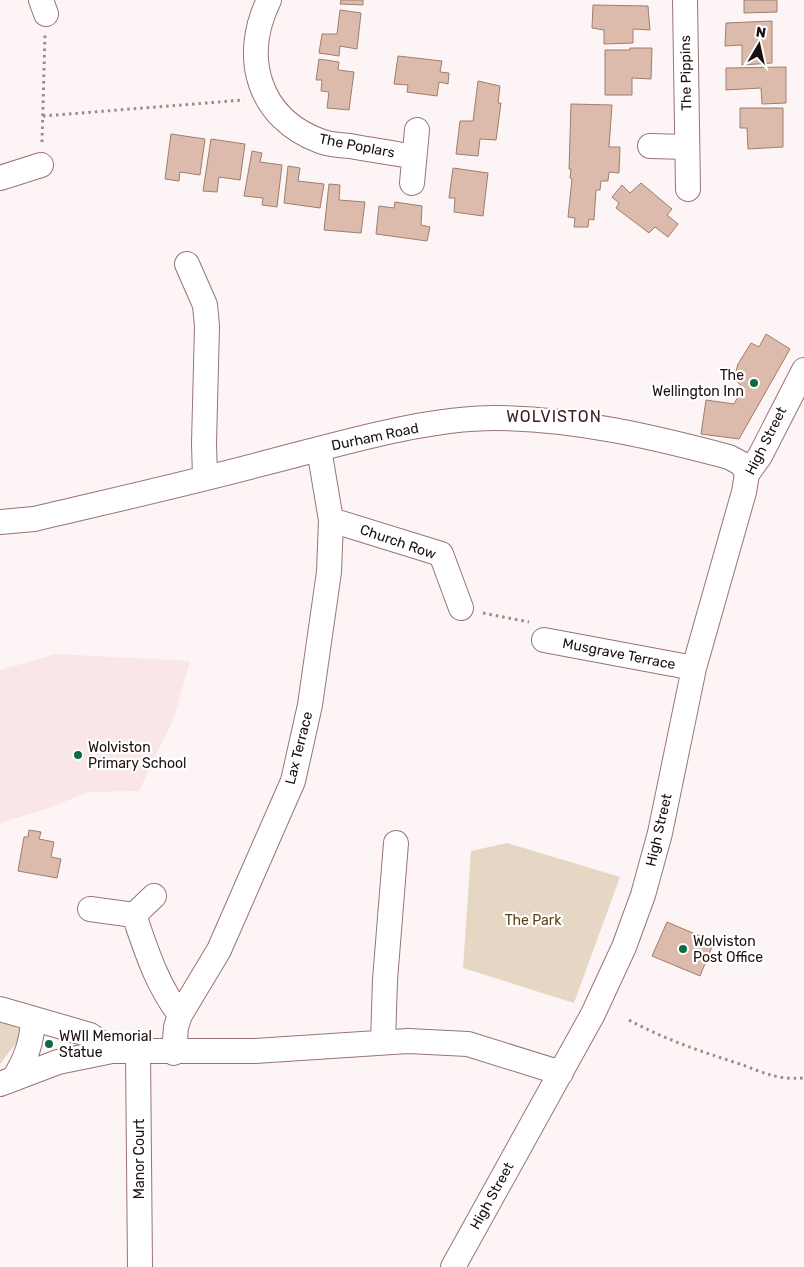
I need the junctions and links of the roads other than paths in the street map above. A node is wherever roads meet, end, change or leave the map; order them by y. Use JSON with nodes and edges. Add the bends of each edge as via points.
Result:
{"nodes":[{"id":1,"x":269,"y":0,"type":"edge"},
{"id":2,"x":685,"y":0,"type":"edge"},
{"id":3,"x":417,"y":130,"type":"dead end"},
{"id":4,"x":650,"y":146,"type":"dead end"},
{"id":5,"x":687,"y":147,"type":"junction"},
{"id":6,"x":414,"y":157,"type":"junction"},
{"id":7,"x":41,"y":165,"type":"road end"},
{"id":8,"x":0,"y":178,"type":"edge"},
{"id":9,"x":412,"y":183,"type":"dead end"},
{"id":10,"x":688,"y":189,"type":"dead end"},
{"id":11,"x":187,"y":264,"type":"dead end"},
{"id":12,"x":804,"y":370,"type":"edge"},
{"id":13,"x":319,"y":449,"type":"junction"},
{"id":14,"x":747,"y":474,"type":"junction"},
{"id":15,"x":205,"y":478,"type":"junction"},
{"id":16,"x":332,"y":520,"type":"junction"},
{"id":17,"x":0,"y":522,"type":"edge"},
{"id":18,"x":461,"y":608,"type":"road end"},
{"id":19,"x":544,"y":640,"type":"road end"},
{"id":20,"x":694,"y":668,"type":"junction"},
{"id":21,"x":396,"y":843,"type":"dead end"},
{"id":22,"x":154,"y":896,"type":"dead end"},
{"id":23,"x":90,"y":909,"type":"dead end"},
{"id":24,"x":134,"y":915,"type":"junction"},
{"id":25,"x":0,"y":1009,"type":"edge"},
{"id":26,"x":180,"y":1015,"type":"junction"},
{"id":27,"x":34,"y":1019,"type":"junction"},
{"id":28,"x":383,"y":1042,"type":"junction"},
{"id":29,"x":112,"y":1051,"type":"junction"},
{"id":30,"x":138,"y":1052,"type":"junction"},
{"id":31,"x":174,"y":1053,"type":"junction"},
{"id":32,"x":560,"y":1073,"type":"junction"},
{"id":33,"x":7,"y":1081,"type":"edge"},
{"id":34,"x":140,"y":1267,"type":"edge"},
{"id":35,"x":453,"y":1267,"type":"edge"}],
"edges":[{"from":1,"to":6,"type":"street","name":"The Poplars","via":[[257,32],[255,55],[258,78],[279,115],[299,132],[322,142]]},
{"from":2,"to":5,"type":"street","name":"The Pippins"},
{"from":3,"to":6,"type":"street","name":"The Poplars"},
{"from":4,"to":5,"type":"street"},
{"from":5,"to":10,"type":"street","name":"The Pippins"},
{"from":6,"to":9,"type":"street","name":"The Poplars"},
{"from":7,"to":8,"type":"street"},
{"from":11,"to":15,"type":"street","via":[[205,305],[207,326]]},
{"from":12,"to":14,"type":"street","name":"High Street","via":[[760,456]]},
{"from":13,"to":14,"type":"street","name":"Durham Road","via":[[458,420],[495,418],[564,424],[687,446],[729,456],[742,464]]},
{"from":13,"to":15,"type":"street","name":"Durham Road"},
{"from":13,"to":16,"type":"street","name":"Lax Terrace"},
{"from":14,"to":20,"type":"street","name":"High Street"},
{"from":15,"to":17,"type":"street","name":"Durham Road","via":[[34,519]]},
{"from":16,"to":18,"type":"street","name":"Church Row","via":[[441,554]]},
{"from":16,"to":26,"type":"street","name":"Lax Terrace","via":[[322,634],[293,781],[219,950]]},
{"from":19,"to":20,"type":"street","name":"Musgrave Terrace"},
{"from":20,"to":32,"type":"street","name":"High Street","via":[[660,833],[643,895],[597,1006]]},
{"from":21,"to":28,"type":"street"},
{"from":22,"to":24,"type":"street"},
{"from":23,"to":24,"type":"street"},
{"from":24,"to":26,"type":"street","via":[[154,974]]},
{"from":25,"to":27,"type":"street"},
{"from":26,"to":31,"type":"street","name":"Lax Terrace"},
{"from":27,"to":29,"type":"street","via":[[90,1035]]},
{"from":27,"to":33,"type":"street","via":[[25,1060]]},
{"from":28,"to":31,"type":"street"},
{"from":28,"to":32,"type":"street","via":[[468,1044]]},
{"from":29,"to":30,"type":"street"},
{"from":29,"to":33,"type":"street","via":[[58,1062]]},
{"from":30,"to":31,"type":"street"},
{"from":30,"to":34,"type":"street","name":"Manor Court"},
{"from":32,"to":35,"type":"street","name":"High Street"}]}
